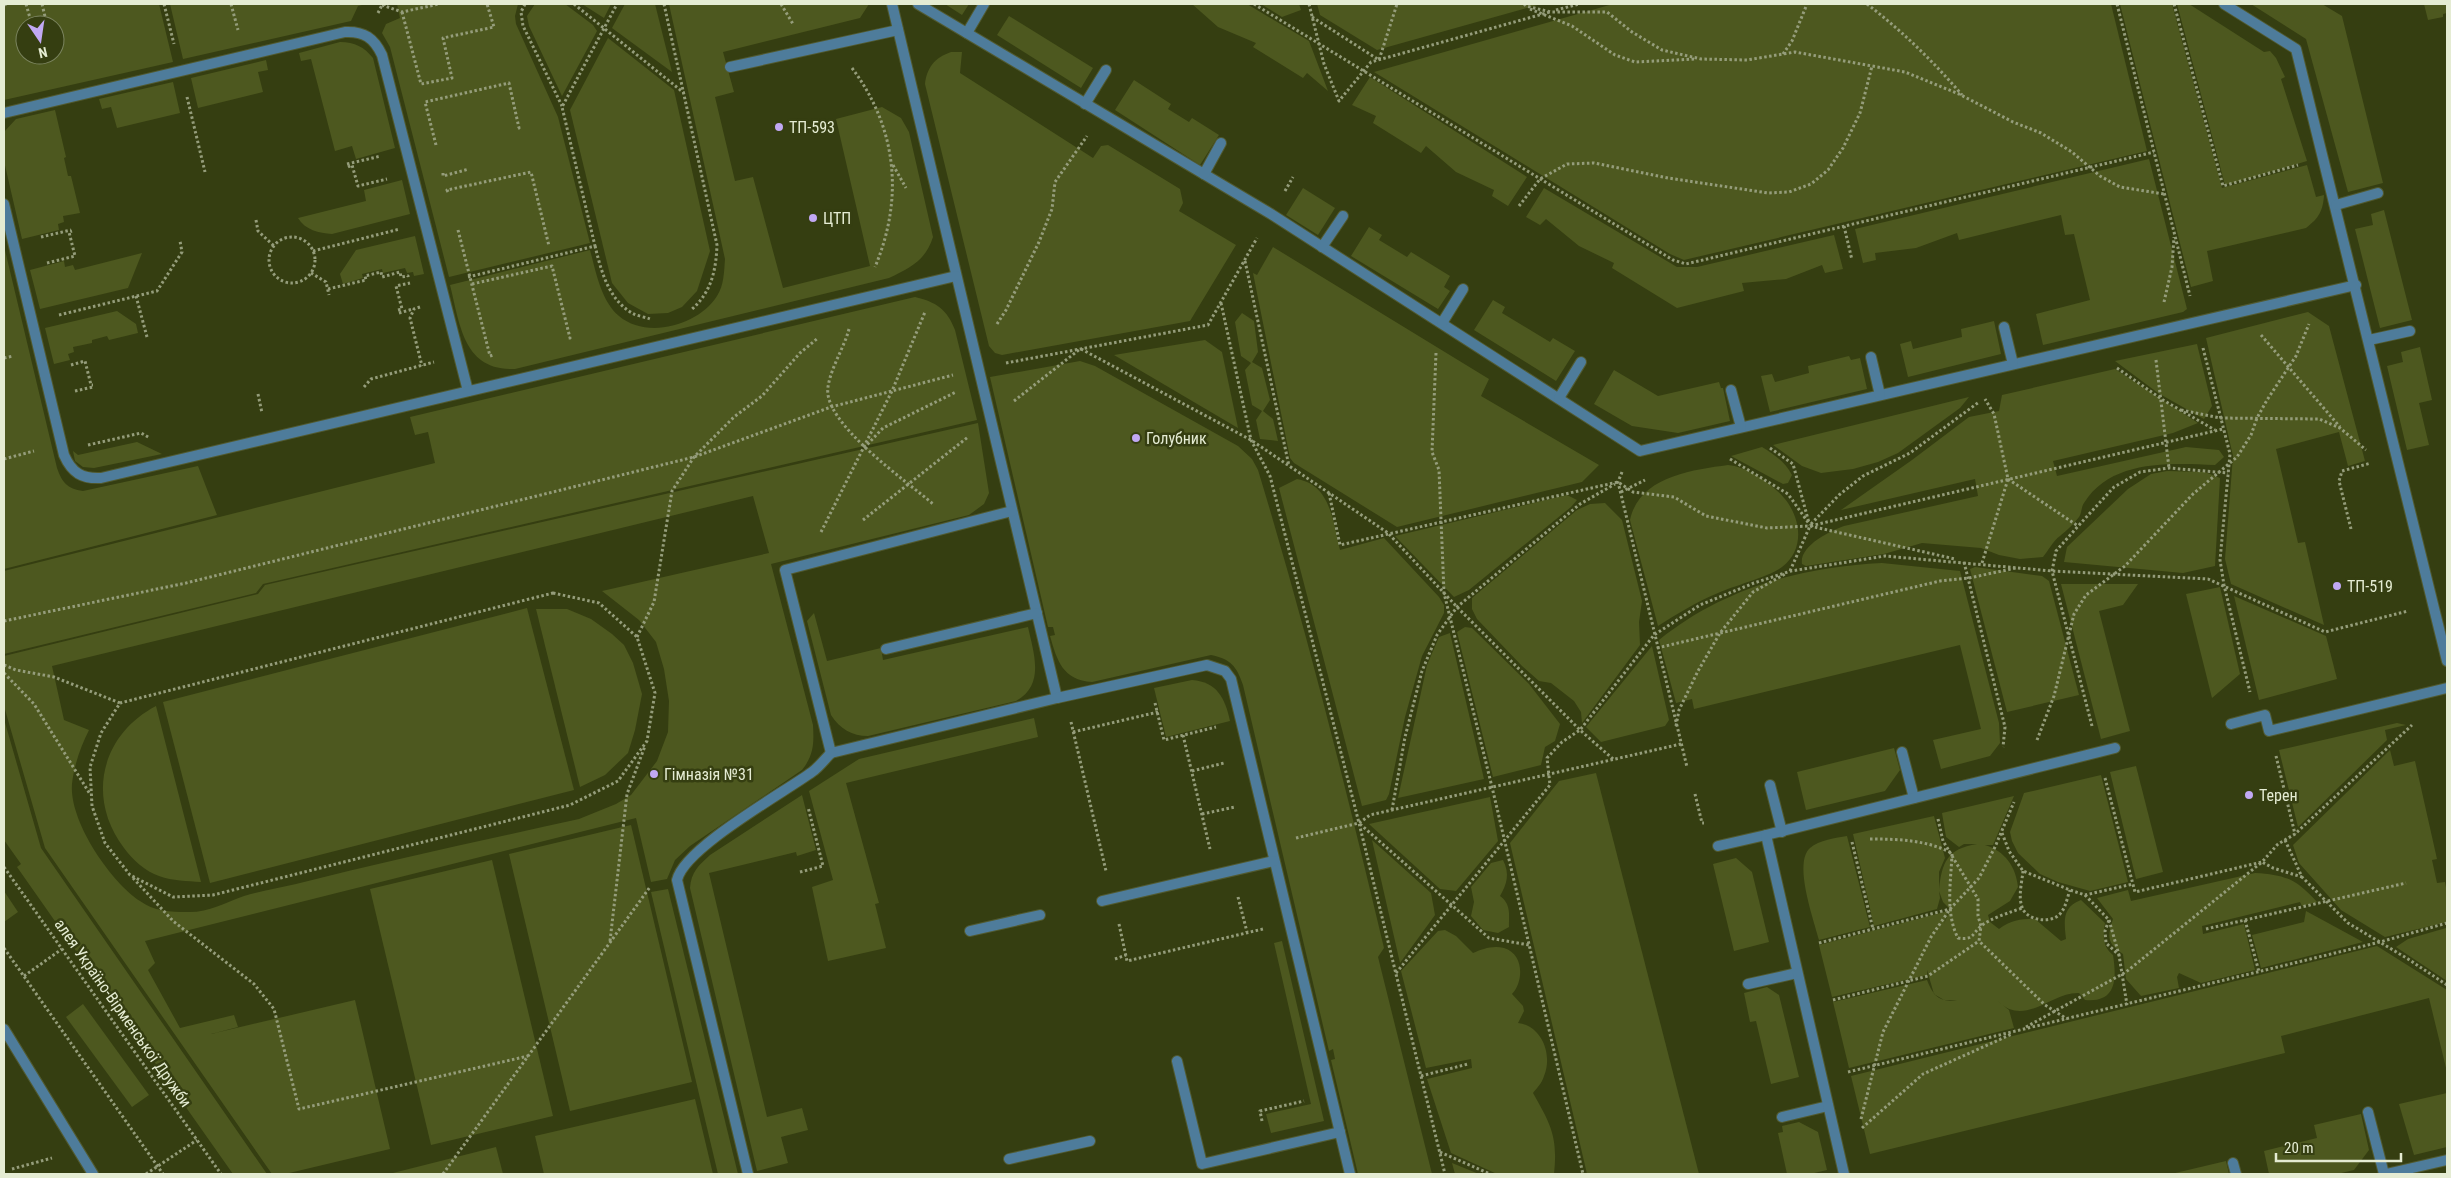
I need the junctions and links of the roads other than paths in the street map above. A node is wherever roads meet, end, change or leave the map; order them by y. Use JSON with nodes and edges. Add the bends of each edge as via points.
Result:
{"nodes":[{"id":1,"x":892,"y":4,"type":"edge"},
{"id":2,"x":918,"y":4,"type":"edge"},
{"id":3,"x":984,"y":4,"type":"edge"},
{"id":4,"x":2224,"y":4,"type":"edge"},
{"id":5,"x":898,"y":30,"type":"junction"},
{"id":6,"x":967,"y":33,"type":"junction"},
{"id":7,"x":730,"y":67,"type":"dead end"},
{"id":8,"x":1106,"y":70,"type":"dead end"},
{"id":9,"x":1085,"y":104,"type":"junction"},
{"id":10,"x":4,"y":112,"type":"edge"},
{"id":11,"x":1221,"y":143,"type":"dead end"},
{"id":12,"x":1204,"y":174,"type":"junction"},
{"id":13,"x":2378,"y":194,"type":"dead end"},
{"id":14,"x":4,"y":204,"type":"edge"},
{"id":15,"x":2336,"y":205,"type":"junction"},
{"id":16,"x":1342,"y":216,"type":"dead end"},
{"id":17,"x":1322,"y":246,"type":"junction"},
{"id":18,"x":956,"y":276,"type":"junction"},
{"id":19,"x":2356,"y":285,"type":"junction"},
{"id":20,"x":1464,"y":289,"type":"dead end"},
{"id":21,"x":1446,"y":325,"type":"junction"},
{"id":22,"x":2004,"y":326,"type":"dead end"},
{"id":23,"x":2410,"y":331,"type":"dead end"},
{"id":24,"x":2369,"y":340,"type":"junction"},
{"id":25,"x":1871,"y":357,"type":"dead end"},
{"id":26,"x":1581,"y":362,"type":"dead end"},
{"id":27,"x":2013,"y":364,"type":"junction"},
{"id":28,"x":1731,"y":390,"type":"dead end"},
{"id":29,"x":468,"y":391,"type":"junction"},
{"id":30,"x":1880,"y":395,"type":"junction"},
{"id":31,"x":1559,"y":398,"type":"junction"},
{"id":32,"x":1741,"y":427,"type":"junction"},
{"id":33,"x":1012,"y":512,"type":"junction"},
{"id":34,"x":1037,"y":613,"type":"junction"},
{"id":35,"x":886,"y":649,"type":"dead end"},
{"id":36,"x":2447,"y":661,"type":"edge"},
{"id":37,"x":2447,"y":688,"type":"edge"},
{"id":38,"x":1057,"y":698,"type":"junction"},
{"id":39,"x":2231,"y":724,"type":"dead end"},
{"id":40,"x":2115,"y":748,"type":"dead end"},
{"id":41,"x":1902,"y":752,"type":"dead end"},
{"id":42,"x":831,"y":753,"type":"junction"},
{"id":43,"x":1770,"y":785,"type":"dead end"},
{"id":44,"x":1914,"y":798,"type":"junction"},
{"id":45,"x":1782,"y":832,"type":"junction"},
{"id":46,"x":1766,"y":835,"type":"junction"},
{"id":47,"x":1718,"y":846,"type":"dead end"},
{"id":48,"x":1274,"y":861,"type":"junction"},
{"id":49,"x":1102,"y":901,"type":"dead end"},
{"id":50,"x":1040,"y":915,"type":"dead end"},
{"id":51,"x":970,"y":931,"type":"dead end"},
{"id":52,"x":1797,"y":973,"type":"junction"},
{"id":53,"x":1748,"y":984,"type":"dead end"},
{"id":54,"x":4,"y":1028,"type":"edge"},
{"id":55,"x":1177,"y":1061,"type":"dead end"},
{"id":56,"x":1828,"y":1106,"type":"junction"},
{"id":57,"x":2368,"y":1112,"type":"dead end"},
{"id":58,"x":1782,"y":1117,"type":"dead end"},
{"id":59,"x":1340,"y":1132,"type":"junction"},
{"id":60,"x":1090,"y":1141,"type":"dead end"},
{"id":61,"x":1009,"y":1159,"type":"dead end"},
{"id":62,"x":2447,"y":1160,"type":"edge"},
{"id":63,"x":2233,"y":1163,"type":"dead end"},
{"id":64,"x":93,"y":1174,"type":"edge"},
{"id":65,"x":748,"y":1174,"type":"edge"},
{"id":66,"x":1350,"y":1174,"type":"edge"},
{"id":67,"x":1844,"y":1174,"type":"edge"},
{"id":68,"x":2236,"y":1174,"type":"edge"},
{"id":69,"x":2385,"y":1174,"type":"edge"}],
"edges":[{"from":1,"to":5,"type":"lane"},
{"from":2,"to":6,"type":"lane"},
{"from":3,"to":6,"type":"lane"},
{"from":4,"to":15,"type":"lane","via":[[2296,49]]},
{"from":5,"to":7,"type":"lane"},
{"from":5,"to":18,"type":"lane"},
{"from":6,"to":9,"type":"lane"},
{"from":8,"to":9,"type":"lane"},
{"from":9,"to":12,"type":"lane"},
{"from":10,"to":29,"type":"lane","via":[[345,32],[357,31],[368,36],[382,55]]},
{"from":11,"to":12,"type":"lane"},
{"from":12,"to":17,"type":"lane"},
{"from":13,"to":15,"type":"lane"},
{"from":14,"to":29,"type":"lane","via":[[64,455],[78,475],[101,478]]},
{"from":15,"to":19,"type":"lane"},
{"from":16,"to":17,"type":"lane"},
{"from":17,"to":21,"type":"lane"},
{"from":18,"to":29,"type":"lane"},
{"from":18,"to":33,"type":"lane"},
{"from":19,"to":24,"type":"lane"},
{"from":19,"to":27,"type":"lane"},
{"from":20,"to":21,"type":"lane"},
{"from":21,"to":31,"type":"lane"},
{"from":22,"to":27,"type":"lane"},
{"from":23,"to":24,"type":"lane"},
{"from":24,"to":36,"type":"lane"},
{"from":25,"to":30,"type":"lane"},
{"from":26,"to":31,"type":"lane"},
{"from":27,"to":30,"type":"lane"},
{"from":28,"to":32,"type":"lane"},
{"from":30,"to":32,"type":"lane"},
{"from":31,"to":32,"type":"lane","via":[[1640,451]]},
{"from":33,"to":34,"type":"lane"},
{"from":33,"to":42,"type":"lane","via":[[785,570]]},
{"from":34,"to":35,"type":"lane"},
{"from":34,"to":38,"type":"lane"},
{"from":37,"to":39,"type":"lane","via":[[2270,731],[2265,715]]},
{"from":38,"to":42,"type":"lane"},
{"from":38,"to":48,"type":"lane","via":[[1207,665],[1225,671],[1231,679]]},
{"from":40,"to":44,"type":"lane"},
{"from":41,"to":44,"type":"lane"},
{"from":42,"to":65,"type":"lane","via":[[814,771],[709,842],[685,864],[677,880]]},
{"from":43,"to":45,"type":"lane"},
{"from":44,"to":45,"type":"lane"},
{"from":45,"to":46,"type":"lane"},
{"from":46,"to":47,"type":"lane"},
{"from":46,"to":52,"type":"lane"},
{"from":48,"to":49,"type":"lane"},
{"from":48,"to":59,"type":"lane"},
{"from":50,"to":51,"type":"lane"},
{"from":52,"to":53,"type":"lane"},
{"from":52,"to":56,"type":"lane"},
{"from":54,"to":64,"type":"lane"},
{"from":55,"to":59,"type":"lane","via":[[1202,1164]]},
{"from":56,"to":58,"type":"lane"},
{"from":56,"to":67,"type":"lane"},
{"from":57,"to":69,"type":"lane"},
{"from":59,"to":66,"type":"lane"},
{"from":60,"to":61,"type":"lane"},
{"from":62,"to":69,"type":"lane"},
{"from":63,"to":68,"type":"lane"}]}
